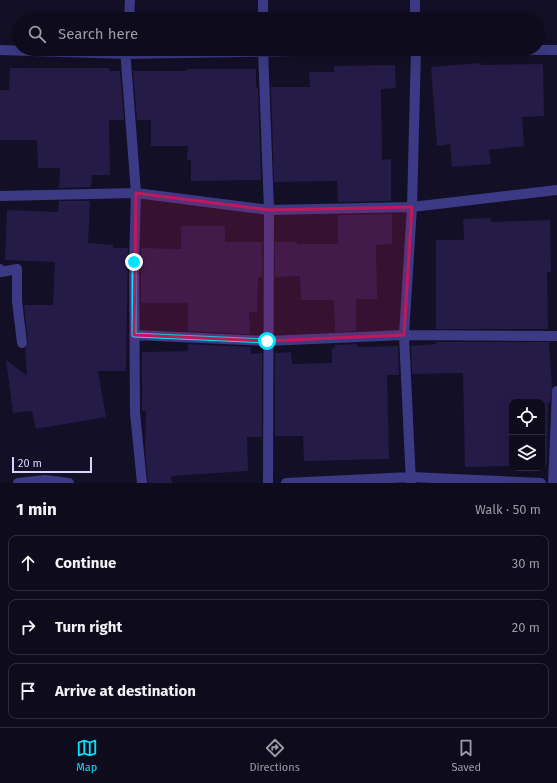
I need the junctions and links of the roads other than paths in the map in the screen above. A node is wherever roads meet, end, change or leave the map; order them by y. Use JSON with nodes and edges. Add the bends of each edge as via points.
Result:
{"nodes":[{"id":1,"x":130,"y":0,"type":"edge"},
{"id":2,"x":263,"y":0,"type":"edge"},
{"id":3,"x":415,"y":0,"type":"edge"},
{"id":4,"x":129,"y":12,"type":"edge"},
{"id":5,"x":263,"y":12,"type":"edge"},
{"id":6,"x":415,"y":12,"type":"edge"},
{"id":7,"x":0,"y":50,"type":"edge"},
{"id":8,"x":12,"y":50,"type":"edge"},
{"id":9,"x":545,"y":50,"type":"edge"},
{"id":10,"x":557,"y":50,"type":"edge"},
{"id":11,"x":125,"y":56,"type":"edge"},
{"id":12,"x":263,"y":56,"type":"edge"},
{"id":13,"x":415,"y":56,"type":"edge"},
{"id":14,"x":557,"y":190,"type":"edge"},
{"id":15,"x":136,"y":193,"type":"junction"},
{"id":16,"x":0,"y":196,"type":"edge"},
{"id":17,"x":412,"y":207,"type":"junction"},
{"id":18,"x":269,"y":210,"type":"junction"},
{"id":19,"x":0,"y":269,"type":"edge"},
{"id":20,"x":134,"y":335,"type":"junction"},
{"id":21,"x":404,"y":335,"type":"junction"},
{"id":22,"x":557,"y":336,"type":"edge"},
{"id":23,"x":267,"y":341,"type":"junction"},
{"id":24,"x":22,"y":343,"type":"dead end"},
{"id":25,"x":557,"y":391,"type":"edge"},
{"id":26,"x":411,"y":480,"type":"edge"},
{"id":27,"x":18,"y":483,"type":"edge"},
{"id":28,"x":70,"y":483,"type":"edge"},
{"id":29,"x":142,"y":483,"type":"edge"},
{"id":30,"x":268,"y":483,"type":"edge"},
{"id":31,"x":286,"y":483,"type":"edge"},
{"id":32,"x":541,"y":483,"type":"edge"},
{"id":33,"x":553,"y":483,"type":"edge"}],
"edges":[{"from":1,"to":4,"type":"street"},
{"from":2,"to":5,"type":"street"},
{"from":3,"to":6,"type":"street"},
{"from":7,"to":8,"type":"street"},
{"from":9,"to":10,"type":"street"},
{"from":11,"to":15,"type":"street"},
{"from":12,"to":18,"type":"street"},
{"from":13,"to":17,"type":"street"},
{"from":14,"to":17,"type":"street"},
{"from":15,"to":16,"type":"street"},
{"from":15,"to":18,"type":"street"},
{"from":15,"to":20,"type":"street"},
{"from":17,"to":18,"type":"street"},
{"from":17,"to":21,"type":"street"},
{"from":18,"to":23,"type":"street"},
{"from":19,"to":24,"type":"street","via":[[0,272],[17,269],[17,301]]},
{"from":20,"to":23,"type":"street"},
{"from":20,"to":29,"type":"street","via":[[135,413]]},
{"from":21,"to":22,"type":"street"},
{"from":21,"to":23,"type":"street"},
{"from":21,"to":26,"type":"street"},
{"from":23,"to":30,"type":"street"},
{"from":25,"to":33,"type":"street"},
{"from":26,"to":31,"type":"street"},
{"from":26,"to":32,"type":"street"},
{"from":27,"to":28,"type":"street","via":[[45,480]]}]}
